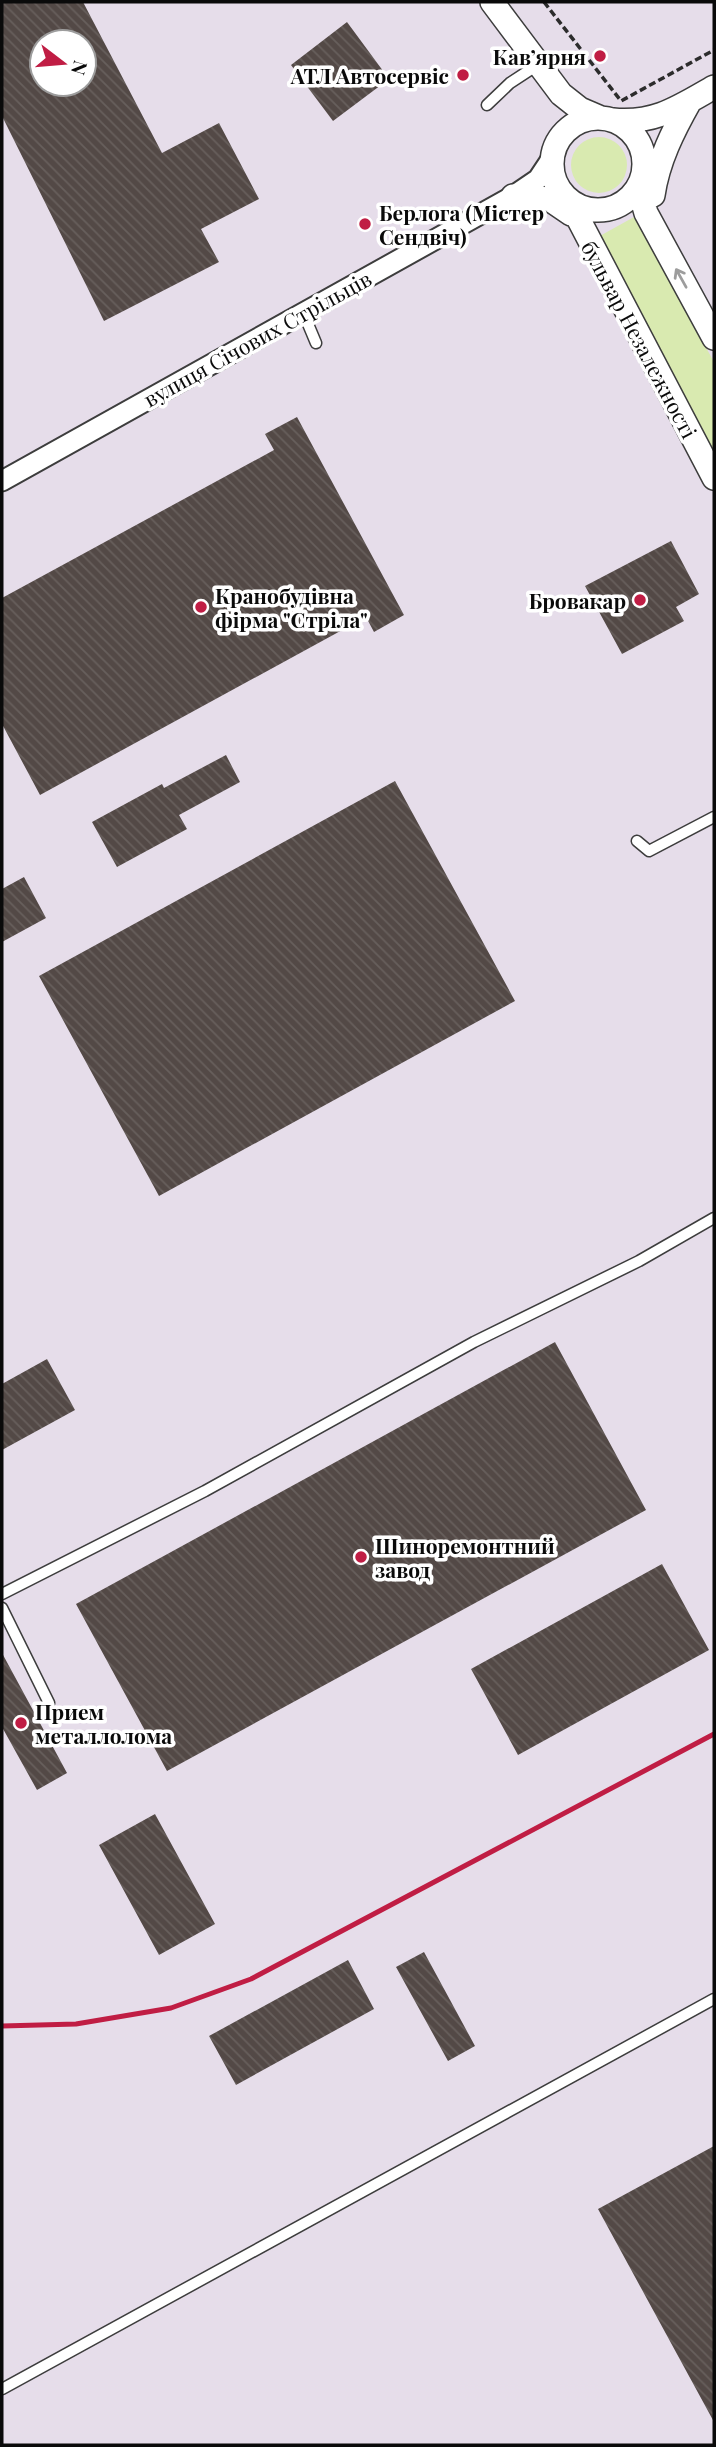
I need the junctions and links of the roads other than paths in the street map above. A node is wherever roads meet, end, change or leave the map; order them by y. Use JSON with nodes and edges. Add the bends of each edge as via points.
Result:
{"nodes":[{"id":1,"x":492,"y":2,"type":"edge"},
{"id":2,"x":539,"y":64,"type":"junction"},
{"id":3,"x":556,"y":88,"type":"junction"},
{"id":4,"x":714,"y":88,"type":"edge"},
{"id":5,"x":690,"y":101,"type":"junction"},
{"id":6,"x":487,"y":105,"type":"dead end"},
{"id":7,"x":605,"y":119,"type":"junction"},
{"id":8,"x":555,"y":150,"type":"junction"},
{"id":9,"x":643,"y":174,"type":"junction"},
{"id":10,"x":513,"y":196,"type":"junction"},
{"id":11,"x":565,"y":197,"type":"junction"},
{"id":12,"x":579,"y":222,"type":"junction"},
{"id":13,"x":654,"y":228,"type":"junction"},
{"id":14,"x":303,"y":312,"type":"junction"},
{"id":15,"x":714,"y":338,"type":"edge"},
{"id":16,"x":316,"y":343,"type":"dead end"},
{"id":17,"x":714,"y":478,"type":"edge"},
{"id":18,"x":2,"y":481,"type":"edge"},
{"id":19,"x":714,"y":817,"type":"edge"},
{"id":20,"x":637,"y":841,"type":"dead end"},
{"id":21,"x":714,"y":1218,"type":"edge"},
{"id":22,"x":2,"y":1594,"type":"edge"},
{"id":23,"x":2,"y":1608,"type":"edge"},
{"id":24,"x":49,"y":1703,"type":"dead end"},
{"id":25,"x":714,"y":1999,"type":"edge"},
{"id":26,"x":2,"y":2389,"type":"edge"}],
"edges":[{"from":1,"to":2,"type":"street"},
{"from":2,"to":3,"type":"street"},
{"from":2,"to":6,"type":"lane"},
{"from":3,"to":7,"type":"street","via":[[580,109]]},
{"from":3,"to":8,"type":"street","via":[[562,115]]},
{"from":4,"to":5,"type":"street"},
{"from":5,"to":7,"type":"street","via":[[650,119]]},
{"from":5,"to":9,"type":"street","via":[[660,135]]},
{"from":5,"to":13,"type":"street","via":[[658,172]]},
{"from":7,"to":8,"type":"street","via":[[579,122],[566,131]]},
{"from":7,"to":9,"type":"street","via":[[629,130],[638,141]]},
{"from":8,"to":10,"type":"street","name":"вулиця Січових Стрільців","via":[[538,180]]},
{"from":8,"to":11,"type":"street","via":[[553,173]]},
{"from":9,"to":11,"type":"street","via":[[630,197],[611,209],[589,210]]},
{"from":9,"to":13,"type":"street","via":[[642,199]]},
{"from":10,"to":11,"type":"street","name":"вулиця Січових Стрільців","via":[[544,189]]},
{"from":10,"to":12,"type":"street","via":[[549,199]]},
{"from":10,"to":14,"type":"street","name":"вулиця Січових Стрільців"},
{"from":11,"to":12,"type":"street","name":"бульвар Незалежності"},
{"from":12,"to":17,"type":"street","name":"бульвар Незалежності"},
{"from":15,"to":13,"type":"street","one_way":true},
{"from":14,"to":16,"type":"lane"},
{"from":14,"to":18,"type":"street","name":"вулиця Січових Стрільців"},
{"from":19,"to":20,"type":"lane","via":[[649,851]]},
{"from":21,"to":22,"type":"lane","via":[[639,1261],[474,1342],[205,1491]]},
{"from":23,"to":24,"type":"lane"},
{"from":25,"to":26,"type":"lane"}]}
